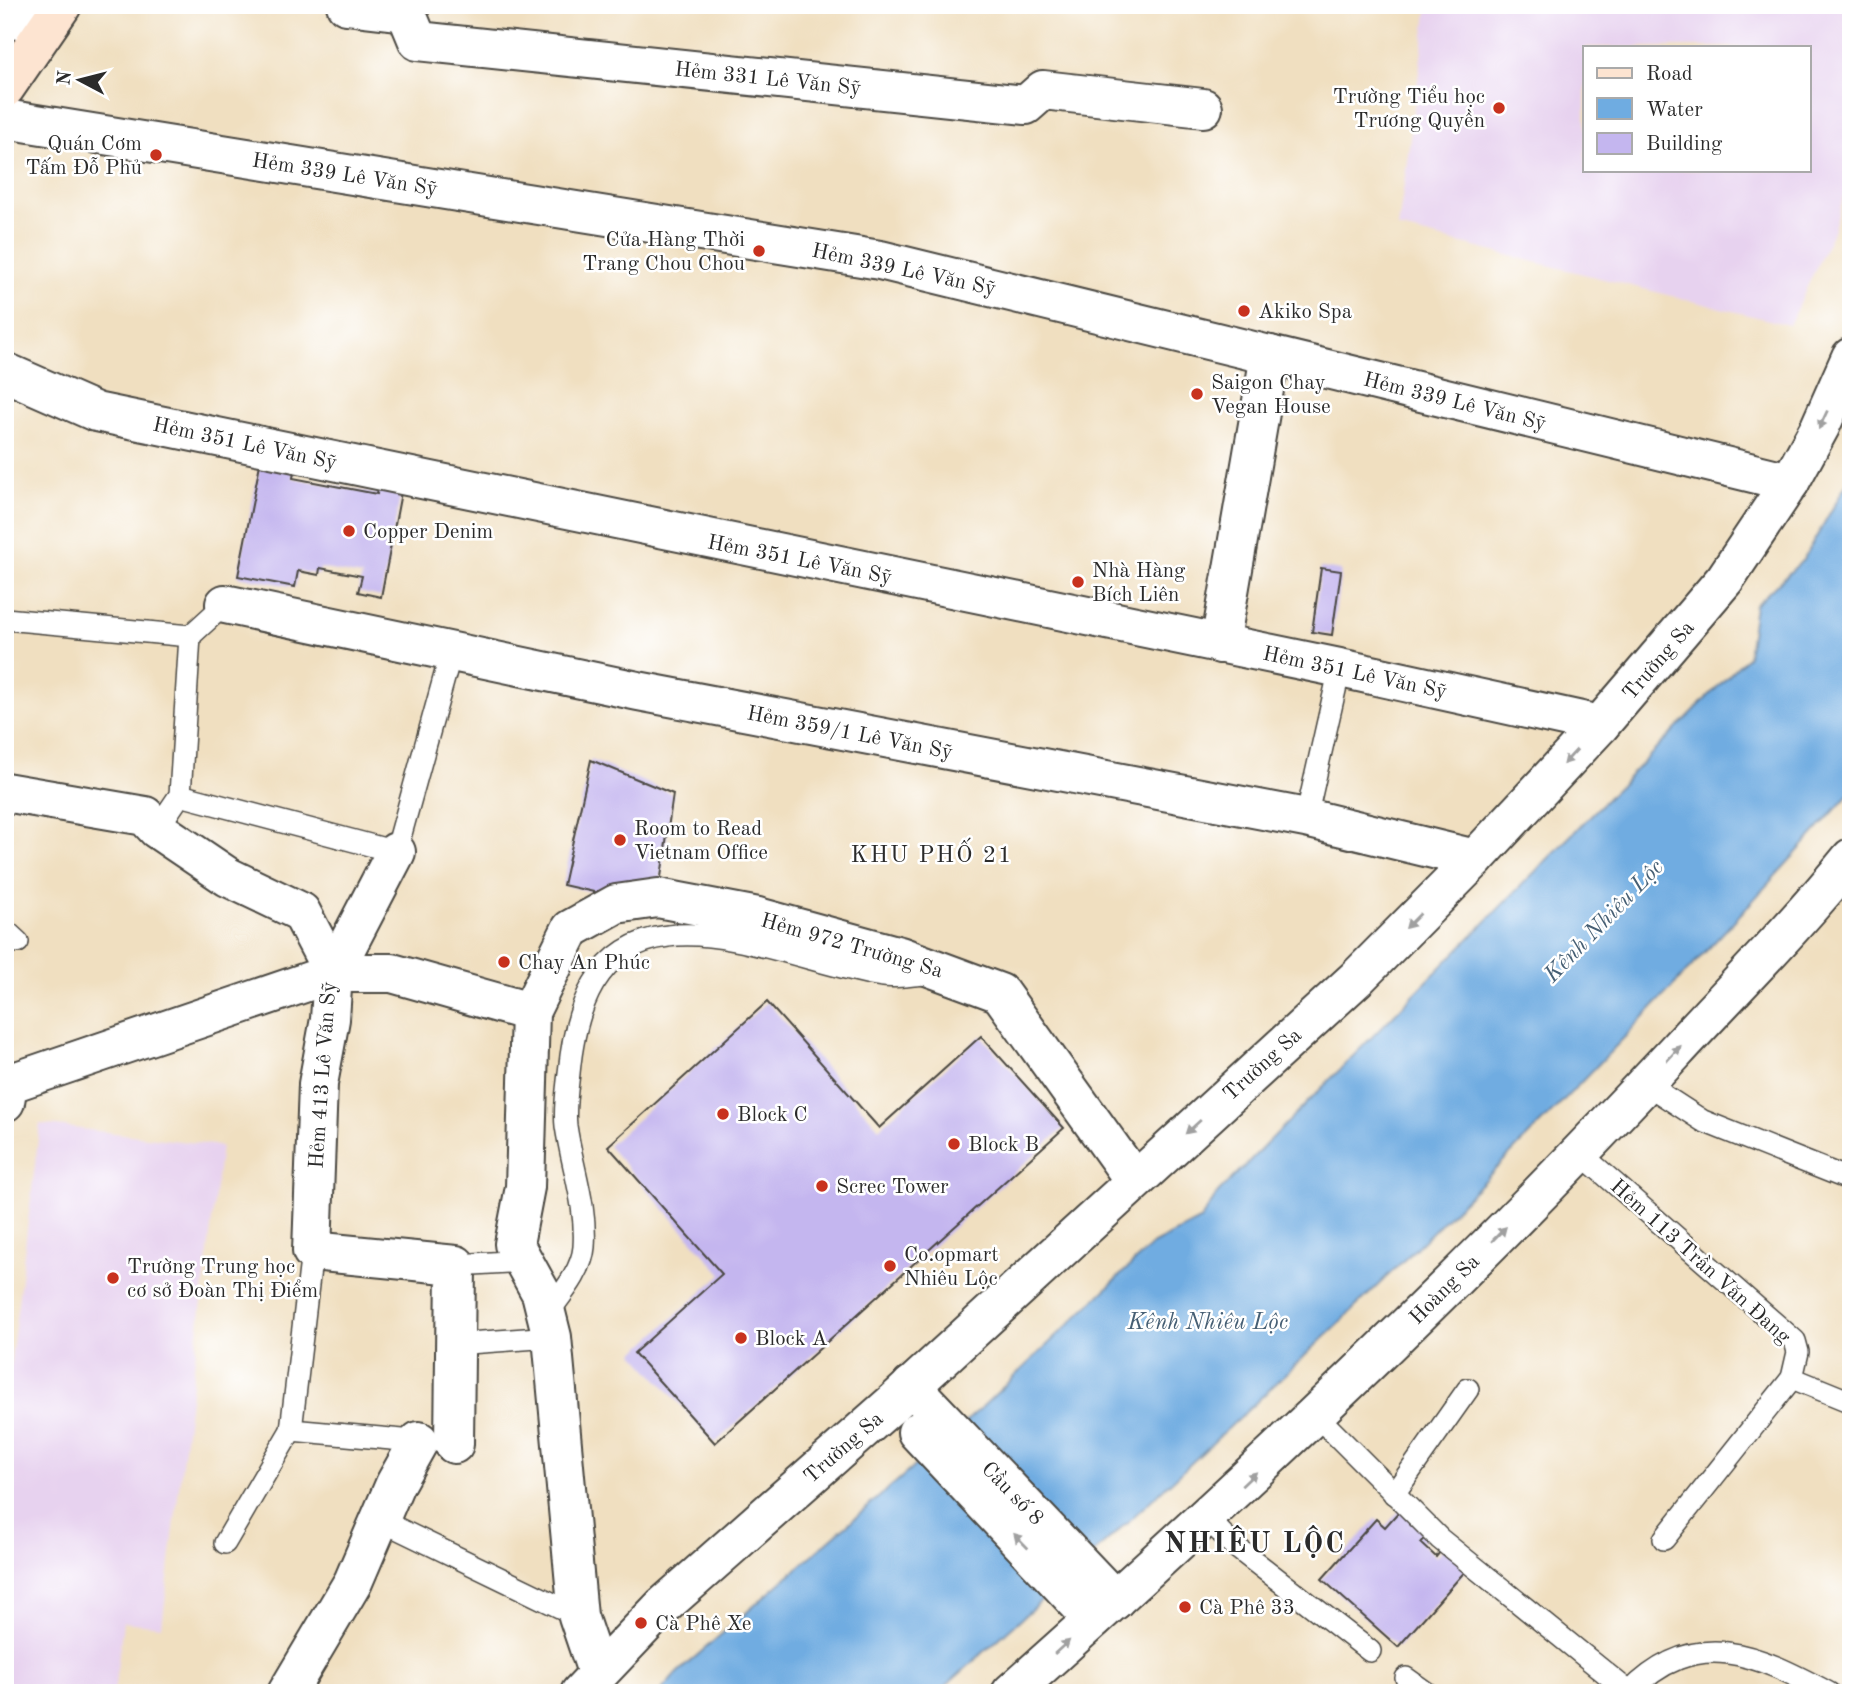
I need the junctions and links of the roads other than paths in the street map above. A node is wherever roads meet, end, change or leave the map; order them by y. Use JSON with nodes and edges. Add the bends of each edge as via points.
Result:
{"nodes":[{"id":1,"x":346,"y":5,"type":"edge"},
{"id":2,"x":56,"y":14,"type":"edge"},
{"id":3,"x":5,"y":19,"type":"edge"},
{"id":4,"x":5,"y":88,"type":"edge"},
{"id":5,"x":1203,"y":108,"type":"dead end"},
{"id":6,"x":5,"y":119,"type":"edge"},
{"id":7,"x":1270,"y":355,"type":"junction"},
{"id":8,"x":1851,"y":357,"type":"edge"},
{"id":9,"x":5,"y":372,"type":"edge"},
{"id":10,"x":1790,"y":482,"type":"junction"},
{"id":11,"x":226,"y":604,"type":"joint"},
{"id":12,"x":5,"y":619,"type":"edge"},
{"id":13,"x":190,"y":636,"type":"junction"},
{"id":14,"x":1220,"y":643,"type":"junction"},
{"id":15,"x":451,"y":653,"type":"junction"},
{"id":16,"x":1340,"y":668,"type":"junction"},
{"id":17,"x":1601,"y":725,"type":"junction"},
{"id":18,"x":5,"y":792,"type":"edge"},
{"id":19,"x":180,"y":795,"type":"junction"},
{"id":20,"x":1306,"y":818,"type":"junction"},
{"id":21,"x":157,"y":829,"type":"junction"},
{"id":22,"x":396,"y":852,"type":"junction"},
{"id":23,"x":1851,"y":858,"type":"edge"},
{"id":24,"x":1475,"y":859,"type":"junction"},
{"id":25,"x":333,"y":973,"type":"junction"},
{"id":26,"x":947,"y":973,"type":"junction"},
{"id":27,"x":530,"y":1012,"type":"junction"},
{"id":28,"x":1646,"y":1084,"type":"junction"},
{"id":29,"x":5,"y":1101,"type":"edge"},
{"id":30,"x":1581,"y":1154,"type":"junction"},
{"id":31,"x":1134,"y":1180,"type":"junction"},
{"id":32,"x":1851,"y":1180,"type":"edge"},
{"id":33,"x":514,"y":1244,"type":"junction"},
{"id":34,"x":312,"y":1251,"type":"junction"},
{"id":35,"x":456,"y":1265,"type":"junction"},
{"id":36,"x":549,"y":1327,"type":"junction"},
{"id":37,"x":454,"y":1344,"type":"junction"},
{"id":38,"x":1792,"y":1378,"type":"junction"},
{"id":39,"x":1468,"y":1389,"type":"dead end"},
{"id":40,"x":902,"y":1395,"type":"junction"},
{"id":41,"x":1851,"y":1402,"type":"edge"},
{"id":42,"x":1316,"y":1415,"type":"junction"},
{"id":43,"x":291,"y":1430,"type":"junction"},
{"id":44,"x":436,"y":1443,"type":"junction"},
{"id":45,"x":1394,"y":1494,"type":"junction"},
{"id":46,"x":1207,"y":1518,"type":"junction"},
{"id":47,"x":380,"y":1520,"type":"junction"},
{"id":48,"x":1664,"y":1539,"type":"dead end"},
{"id":49,"x":225,"y":1543,"type":"dead end"},
{"id":50,"x":1104,"y":1610,"type":"junction"},
{"id":51,"x":578,"y":1616,"type":"junction"},
{"id":52,"x":1370,"y":1651,"type":"dead end"},
{"id":53,"x":1406,"y":1678,"type":"dead end"},
{"id":54,"x":589,"y":1683,"type":"edge"},
{"id":55,"x":1629,"y":1692,"type":"edge"},
{"id":56,"x":287,"y":1693,"type":"edge"},
{"id":57,"x":1011,"y":1693,"type":"edge"},
{"id":58,"x":1427,"y":1693,"type":"edge"},
{"id":59,"x":1829,"y":1693,"type":"edge"}],
"edges":[{"from":1,"to":5,"type":"street","name":"Hẻm 331 Lê Văn Sỹ","via":[[406,12],[418,41],[1026,106],[1043,90]]},
{"from":2,"to":3,"type":"street"},
{"from":2,"to":4,"type":"main road"},
{"from":6,"to":7,"type":"street","name":"Hẻm 339 Lê Văn Sỹ","via":[[880,260]]},
{"from":7,"to":10,"type":"street","name":"Hẻm 339 Lê Văn Sỹ"},
{"from":7,"to":14,"type":"street"},
{"from":8,"to":10,"type":"street","name":"Trường Sa","one_way":true},
{"from":9,"to":14,"type":"street","name":"Hẻm 351 Lê Văn Sỹ","via":[[96,412]]},
{"from":10,"to":17,"type":"street","name":"Trường Sa","via":[[1699,614]]},
{"from":11,"to":13,"type":"lane"},
{"from":11,"to":15,"type":"street","name":"Hẻm 359/1 Lê Văn Sỹ"},
{"from":12,"to":13,"type":"lane"},
{"from":13,"to":19,"type":"lane"},
{"from":14,"to":16,"type":"street","name":"Hẻm 351 Lê Văn Sỹ"},
{"from":15,"to":20,"type":"street","name":"Hẻm 359/1 Lê Văn Sỹ"},
{"from":15,"to":22,"type":"lane"},
{"from":16,"to":17,"type":"street","name":"Hẻm 351 Lê Văn Sỹ"},
{"from":16,"to":20,"type":"lane"},
{"from":17,"to":24,"type":"street","name":"Trường Sa","one_way":true},
{"from":18,"to":21,"type":"street","via":[[145,816]]},
{"from":19,"to":21,"type":"lane"},
{"from":19,"to":22,"type":"lane"},
{"from":20,"to":24,"type":"street","name":"Hẻm 359/1 Lê Văn Sỹ"},
{"from":21,"to":25,"type":"street","via":[[228,877],[301,912]]},
{"from":22,"to":25,"type":"street"},
{"from":28,"to":23,"type":"street","name":"Hoàng Sa","one_way":true},
{"from":24,"to":31,"type":"street","name":"Trường Sa","one_way":true,"via":[[1357,978]]},
{"from":25,"to":27,"type":"street","via":[[392,973]]},
{"from":25,"to":29,"type":"street","name":"Hẻm 413 Lê Văn Sỹ","via":[[8,1084]]},
{"from":25,"to":34,"type":"street","name":"Hẻm 413 Lê Văn Sỹ","via":[[318,1084]]},
{"from":26,"to":27,"type":"street","name":"Hẻm 972 Trường Sa","via":[[758,917],[658,898],[616,904],[570,929]]},
{"from":26,"to":31,"type":"street","name":"Hẻm 972 Trường Sa","via":[[1000,993]]},
{"from":26,"to":36,"type":"lane","via":[[884,976],[708,937],[669,935],[643,942],[607,962],[583,1000],[567,1086],[566,1125],[581,1193],[584,1249]]},
{"from":27,"to":33,"type":"street","via":[[525,1187]]},
{"from":28,"to":30,"type":"street","name":"Hoàng Sa"},
{"from":28,"to":32,"type":"lane","via":[[1703,1121]]},
{"from":30,"to":38,"type":"lane","name":"Hẻm 113 Trần Văn Đang","via":[[1794,1341],[1798,1352]]},
{"from":42,"to":30,"type":"street","name":"Hoàng Sa","one_way":true},
{"from":31,"to":40,"type":"street","name":"Trường Sa"},
{"from":33,"to":35,"type":"lane","via":[[508,1262]]},
{"from":33,"to":36,"type":"street","via":[[541,1293]]},
{"from":34,"to":35,"type":"street"},
{"from":34,"to":43,"type":"lane"},
{"from":35,"to":37,"type":"street"},
{"from":36,"to":37,"type":"lane"},
{"from":36,"to":51,"type":"street"},
{"from":37,"to":44,"type":"street"},
{"from":38,"to":41,"type":"lane"},
{"from":38,"to":48,"type":"lane"},
{"from":39,"to":45,"type":"lane"},
{"from":40,"to":50,"type":"street","name":"Cầu số 8"},
{"from":40,"to":54,"type":"street","name":"Trường Sa","via":[[663,1606]]},
{"from":42,"to":45,"type":"lane"},
{"from":46,"to":42,"type":"street","name":"Hoàng Sa","one_way":true},
{"from":43,"to":44,"type":"lane"},
{"from":43,"to":49,"type":"lane"},
{"from":44,"to":47,"type":"street"},
{"from":45,"to":55,"type":"lane","via":[[1440,1539]]},
{"from":46,"to":50,"type":"street","name":"Hoàng Sa"},
{"from":46,"to":52,"type":"lane","via":[[1231,1544]]},
{"from":47,"to":51,"type":"lane"},
{"from":47,"to":56,"type":"street","via":[[353,1582]]},
{"from":57,"to":50,"type":"street","name":"Hoàng Sa","one_way":true},
{"from":51,"to":54,"type":"street"},
{"from":53,"to":58,"type":"lane"},
{"from":55,"to":59,"type":"lane","via":[[1652,1671],[1696,1653],[1746,1654]]}]}
